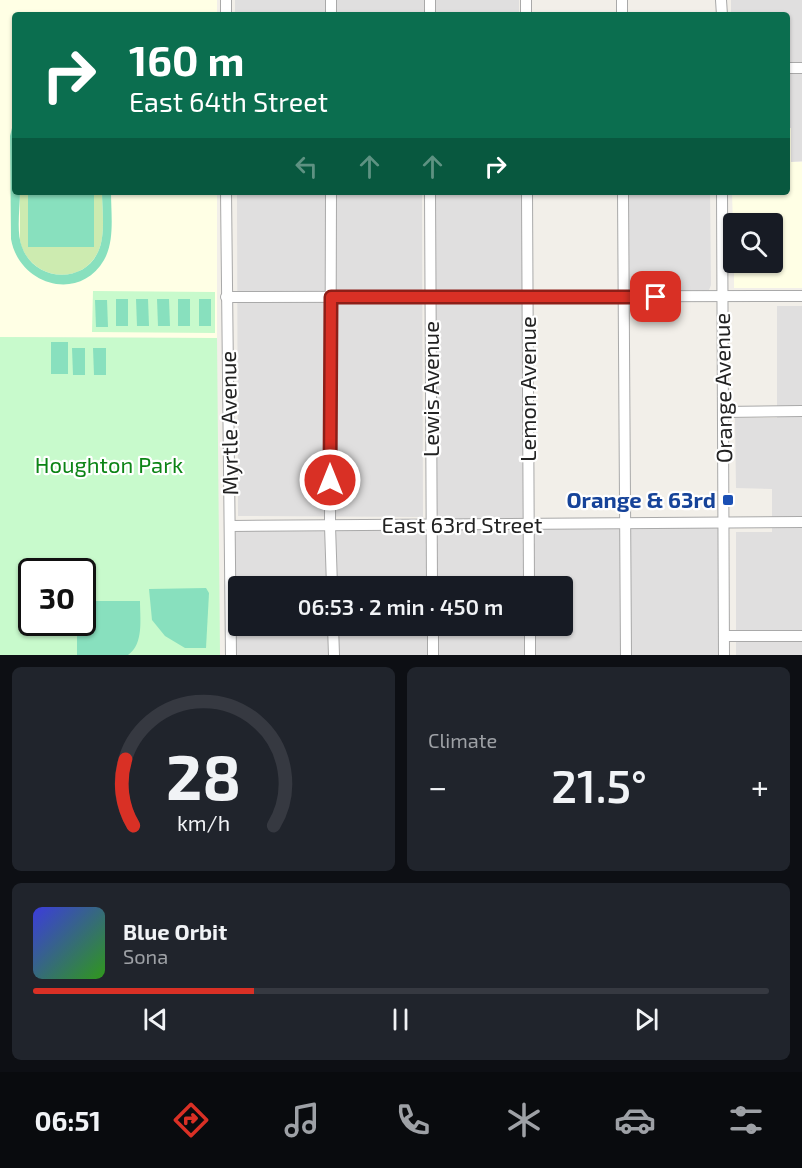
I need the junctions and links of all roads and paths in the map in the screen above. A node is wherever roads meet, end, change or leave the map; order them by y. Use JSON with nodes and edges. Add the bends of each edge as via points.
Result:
{"nodes":[{"id":1,"x":226,"y":195,"type":"edge"},
{"id":2,"x":331,"y":195,"type":"edge"},
{"id":3,"x":430,"y":195,"type":"edge"},
{"id":4,"x":527,"y":195,"type":"edge"},
{"id":5,"x":623,"y":195,"type":"edge"},
{"id":6,"x":722,"y":195,"type":"edge"},
{"id":7,"x":722,"y":296,"type":"junction"},
{"id":8,"x":802,"y":296,"type":"edge"},
{"id":9,"x":226,"y":297,"type":"junction"},
{"id":10,"x":331,"y":297,"type":"junction"},
{"id":11,"x":528,"y":297,"type":"junction"},
{"id":12,"x":624,"y":297,"type":"junction"},
{"id":13,"x":431,"y":298,"type":"junction"},
{"id":14,"x":802,"y":411,"type":"edge"},
{"id":15,"x":723,"y":412,"type":"junction"},
{"id":16,"x":802,"y":522,"type":"edge"},
{"id":17,"x":724,"y":523,"type":"junction"},
{"id":18,"x":529,"y":524,"type":"junction"},
{"id":19,"x":625,"y":524,"type":"junction"},
{"id":20,"x":432,"y":525,"type":"junction"},
{"id":21,"x":231,"y":526,"type":"junction"},
{"id":22,"x":330,"y":526,"type":"junction"},
{"id":23,"x":332,"y":576,"type":"edge"},
{"id":24,"x":432,"y":576,"type":"edge"},
{"id":25,"x":529,"y":576,"type":"edge"},
{"id":26,"x":333,"y":636,"type":"edge"},
{"id":27,"x":433,"y":636,"type":"edge"},
{"id":28,"x":530,"y":636,"type":"edge"},
{"id":29,"x":724,"y":636,"type":"junction"},
{"id":30,"x":802,"y":636,"type":"edge"},
{"id":31,"x":231,"y":655,"type":"edge"},
{"id":32,"x":334,"y":655,"type":"edge"},
{"id":33,"x":433,"y":655,"type":"edge"},
{"id":34,"x":530,"y":655,"type":"edge"},
{"id":35,"x":626,"y":655,"type":"edge"},
{"id":36,"x":724,"y":655,"type":"edge"}],
"edges":[{"from":1,"to":9,"type":"street","name":"Myrtle Avenue"},
{"from":2,"to":10,"type":"street"},
{"from":3,"to":13,"type":"street","name":"Lewis Avenue"},
{"from":4,"to":11,"type":"street","name":"Lemon Avenue"},
{"from":5,"to":12,"type":"street"},
{"from":6,"to":7,"type":"street","name":"Orange Avenue"},
{"from":7,"to":8,"type":"street"},
{"from":7,"to":12,"type":"street"},
{"from":7,"to":15,"type":"street","name":"Orange Avenue"},
{"from":9,"to":10,"type":"street"},
{"from":9,"to":21,"type":"street","name":"Myrtle Avenue"},
{"from":10,"to":13,"type":"street"},
{"from":10,"to":22,"type":"street"},
{"from":11,"to":12,"type":"street"},
{"from":11,"to":13,"type":"street"},
{"from":11,"to":18,"type":"street","name":"Lemon Avenue"},
{"from":12,"to":19,"type":"street"},
{"from":13,"to":20,"type":"street","name":"Lewis Avenue"},
{"from":14,"to":15,"type":"street"},
{"from":15,"to":17,"type":"street","name":"Orange Avenue"},
{"from":16,"to":17,"type":"street","name":"East 63rd Street"},
{"from":17,"to":19,"type":"street","name":"East 63rd Street"},
{"from":17,"to":29,"type":"street","name":"Orange Avenue"},
{"from":18,"to":19,"type":"street","name":"East 63rd Street"},
{"from":18,"to":20,"type":"street","name":"East 63rd Street"},
{"from":18,"to":25,"type":"street","name":"Lemon Avenue"},
{"from":19,"to":35,"type":"street"},
{"from":20,"to":22,"type":"street","name":"East 63rd Street"},
{"from":20,"to":24,"type":"street","name":"Lewis Avenue"},
{"from":21,"to":22,"type":"street","name":"East 63rd Street"},
{"from":21,"to":31,"type":"street","name":"Myrtle Avenue"},
{"from":22,"to":23,"type":"street"},
{"from":26,"to":32,"type":"street"},
{"from":27,"to":33,"type":"street"},
{"from":28,"to":34,"type":"street"},
{"from":29,"to":30,"type":"street"},
{"from":29,"to":36,"type":"street","name":"Orange Avenue"}]}
